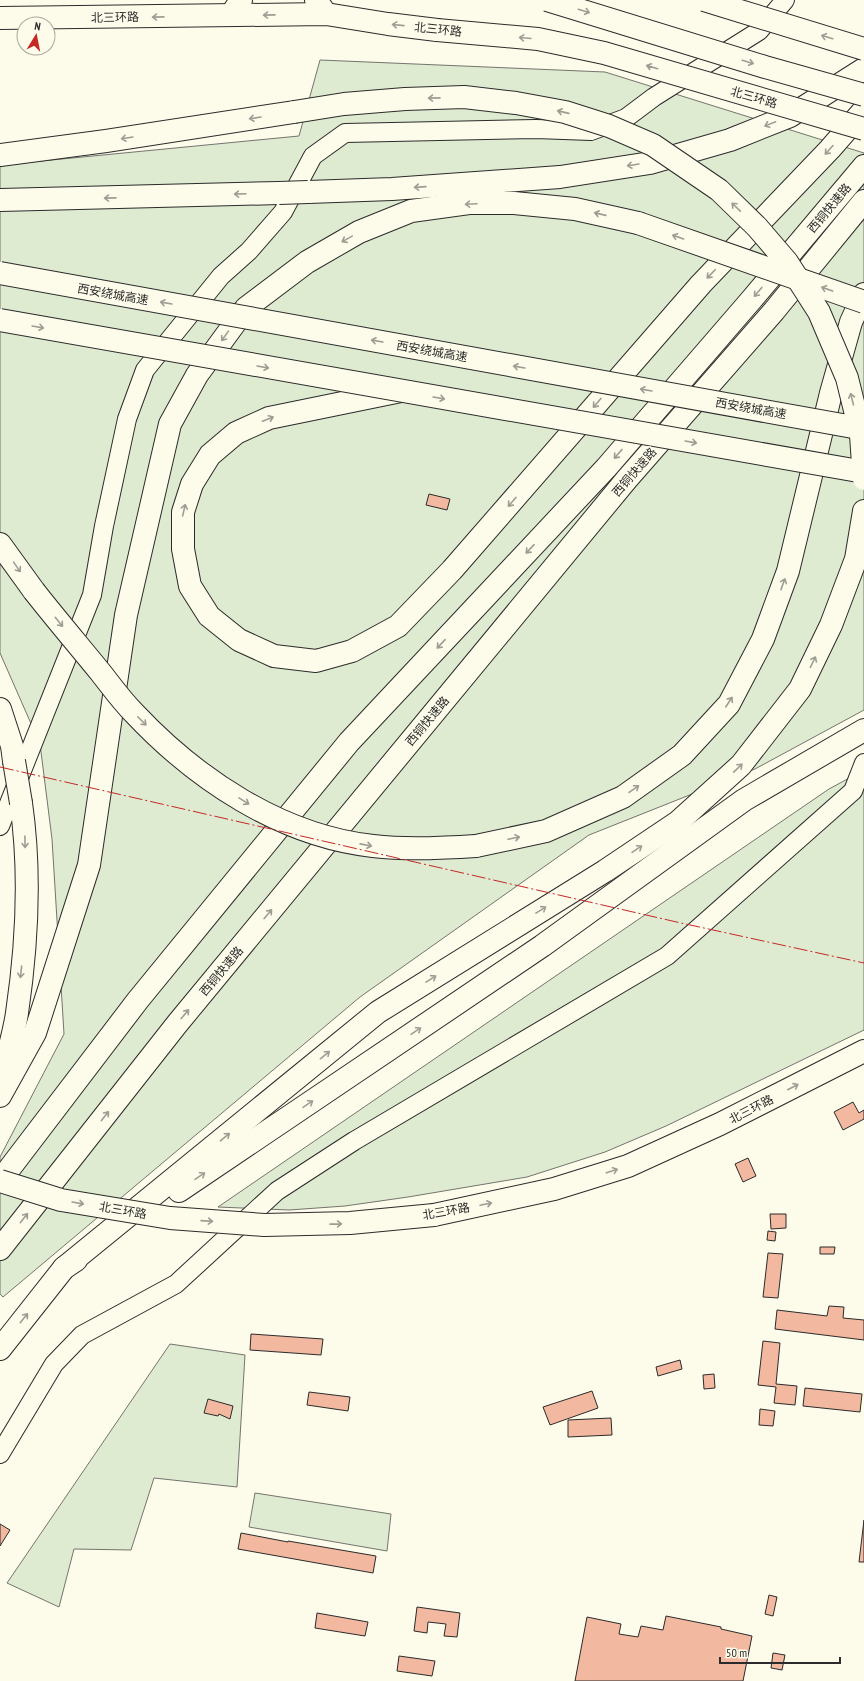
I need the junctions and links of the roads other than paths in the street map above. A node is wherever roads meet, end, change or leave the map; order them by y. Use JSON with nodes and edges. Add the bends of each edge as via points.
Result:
{"nodes":[{"id":1,"x":547,"y":0,"type":"edge"},
{"id":2,"x":704,"y":0,"type":"edge"},
{"id":3,"x":785,"y":0,"type":"edge"},
{"id":4,"x":321,"y":7,"type":"edge"},
{"id":5,"x":236,"y":8,"type":"edge"},
{"id":6,"x":0,"y":18,"type":"edge"},
{"id":7,"x":864,"y":48,"type":"edge"},
{"id":8,"x":864,"y":69,"type":"edge"},
{"id":9,"x":864,"y":94,"type":"edge"},
{"id":10,"x":864,"y":110,"type":"edge"},
{"id":11,"x":864,"y":129,"type":"edge"},
{"id":12,"x":0,"y":155,"type":"edge"},
{"id":13,"x":864,"y":166,"type":"edge"},
{"id":14,"x":0,"y":200,"type":"edge"},
{"id":15,"x":864,"y":201,"type":"edge"},
{"id":16,"x":0,"y":273,"type":"edge"},
{"id":17,"x":864,"y":294,"type":"edge"},
{"id":18,"x":864,"y":302,"type":"edge"},
{"id":19,"x":0,"y":320,"type":"edge"},
{"id":20,"x":401,"y":391,"type":"junction"},
{"id":21,"x":864,"y":429,"type":"edge"},
{"id":22,"x":864,"y":472,"type":"edge"},
{"id":23,"x":864,"y":479,"type":"edge"},
{"id":24,"x":864,"y":510,"type":"edge"},
{"id":25,"x":0,"y":544,"type":"edge"},
{"id":26,"x":0,"y":709,"type":"edge"},
{"id":27,"x":860,"y":733,"type":"edge"},
{"id":28,"x":864,"y":763,"type":"edge"},
{"id":29,"x":0,"y":826,"type":"edge"},
{"id":30,"x":864,"y":1051,"type":"edge"},
{"id":31,"x":0,"y":1087,"type":"edge"},
{"id":32,"x":0,"y":1096,"type":"edge"},
{"id":33,"x":0,"y":1181,"type":"edge"},
{"id":34,"x":0,"y":1249,"type":"edge"},
{"id":35,"x":64,"y":1268,"type":"junction"},
{"id":36,"x":0,"y":1349,"type":"edge"},
{"id":37,"x":0,"y":1454,"type":"edge"}],
"edges":[{"from":1,"to":9,"type":"highway","one_way":true,"bridge":true,"via":[[758,65]]},
{"from":7,"to":2,"type":"highway","one_way":true,"bridge":true},
{"from":3,"to":29,"type":"street","via":[[759,31],[654,97],[626,118],[591,131],[536,129],[346,133],[313,156],[283,212],[249,251],[221,276],[145,370],[127,419],[92,595]]},
{"from":4,"to":5,"type":"highway","name":"北三环路","one_way":true},
{"from":11,"to":4,"type":"highway","name":"北三环路","one_way":true,"bridge":true,"via":[[604,53],[538,39],[388,24]]},
{"from":5,"to":6,"type":"highway","name":"北三环路","one_way":true},
{"from":8,"to":14,"type":"highway","one_way":true,"bridge":true,"via":[[790,116],[730,140],[650,163],[560,177],[392,189]]},
{"from":10,"to":20,"type":"highway","one_way":true,"via":[[701,284],[452,570],[398,626],[352,651],[316,661],[274,656],[239,640],[209,616],[190,586],[183,549],[183,512],[192,484],[210,455],[236,433],[269,418]]},
{"from":23,"to":12,"type":"highway","one_way":true,"bridge":true,"via":[[861,435],[847,378],[819,312],[791,268],[757,227],[720,190],[653,145],[609,126],[565,112],[516,103],[464,97],[405,99],[351,103]]},
{"from":13,"to":33,"type":"highway","name":"西铜快速路","one_way":true,"via":[[606,468],[349,742],[138,1000]]},
{"from":34,"to":15,"type":"highway","name":"西铜快速路","one_way":true,"via":[[207,988],[627,479],[774,311]]},
{"from":21,"to":16,"type":"highway","name":"西安绕城高速","one_way":true,"bridge":true},
{"from":25,"to":17,"type":"highway","one_way":true,"bridge":true,"via":[[34,591],[149,728],[174,752],[210,780],[252,806],[289,825],[372,846],[430,849],[476,846],[546,831],[623,797],[682,755],[729,704],[764,639],[788,571],[831,393],[851,322]]},
{"from":18,"to":32,"type":"highway","one_way":true,"bridge":true,"via":[[638,223],[575,209],[514,203],[469,204],[411,212],[359,232],[307,262],[246,308],[201,369],[170,424],[126,615],[89,865],[35,1033]]},
{"from":19,"to":20,"type":"highway","one_way":true,"bridge":true},
{"from":20,"to":22,"type":"highway","one_way":true,"bridge":true},
{"from":35,"to":24,"type":"highway","one_way":true,"via":[[378,1012],[605,871],[678,822],[741,765],[800,689],[831,625],[856,559]]},
{"from":26,"to":31,"type":"highway","one_way":true,"bridge":true,"via":[[12,746],[25,831],[26,922],[17,1014]]},
{"from":35,"to":27,"type":"highway","one_way":true,"via":[[542,946],[744,800]]},
{"from":28,"to":37,"type":"street","via":[[853,791],[667,956],[354,1141],[277,1191],[176,1284],[82,1335],[54,1364]]},
{"from":33,"to":30,"type":"highway","name":"北三环路","one_way":true,"bridge":true,"via":[[61,1200],[170,1218],[264,1225],[350,1223],[434,1215],[554,1189],[628,1166],[720,1124]]},
{"from":36,"to":35,"type":"highway","one_way":true}]}
